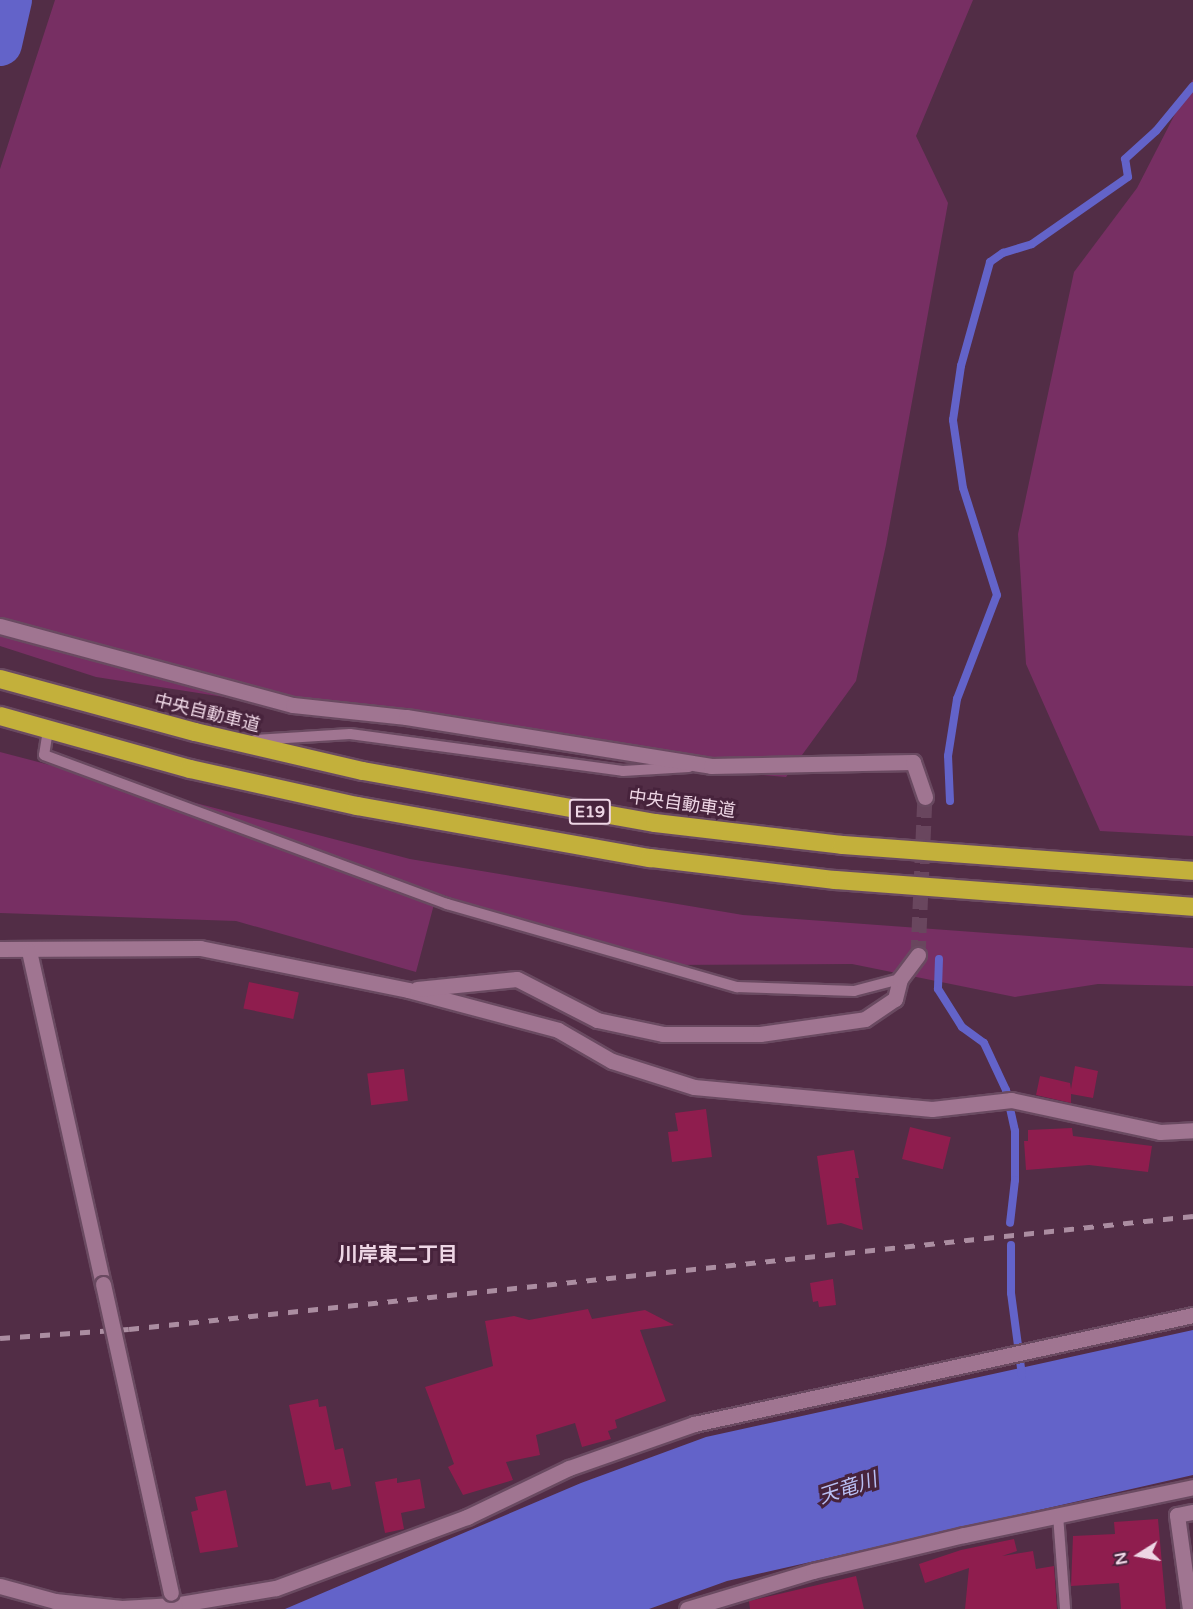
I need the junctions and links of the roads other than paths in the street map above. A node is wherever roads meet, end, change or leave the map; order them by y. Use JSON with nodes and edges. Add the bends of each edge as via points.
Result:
{"nodes":[{"id":1,"x":0,"y":626,"type":"edge"},
{"id":2,"x":0,"y":679,"type":"edge"},
{"id":3,"x":0,"y":716,"type":"edge"},
{"id":4,"x":48,"y":730,"type":"junction"},
{"id":5,"x":236,"y":742,"type":"junction"},
{"id":6,"x":711,"y":766,"type":"junction"},
{"id":7,"x":925,"y":797,"type":"tunnel mouth"},
{"id":8,"x":1193,"y":871,"type":"edge"},
{"id":9,"x":1193,"y":907,"type":"edge"},
{"id":10,"x":0,"y":950,"type":"edge"},
{"id":11,"x":29,"y":951,"type":"junction"},
{"id":12,"x":918,"y":955,"type":"tunnel mouth"},
{"id":13,"x":900,"y":979,"type":"junction"},
{"id":14,"x":408,"y":990,"type":"junction"},
{"id":15,"x":1193,"y":1130,"type":"edge"},
{"id":16,"x":1193,"y":1315,"type":"edge"},
{"id":17,"x":1193,"y":1487,"type":"edge"},
{"id":18,"x":1193,"y":1512,"type":"edge"},
{"id":19,"x":1058,"y":1515,"type":"junction"},
{"id":20,"x":0,"y":1586,"type":"edge"},
{"id":21,"x":173,"y":1602,"type":"edge"},
{"id":22,"x":712,"y":1605,"type":"edge"},
{"id":23,"x":687,"y":1609,"type":"edge"},
{"id":24,"x":1065,"y":1609,"type":"edge"},
{"id":25,"x":1190,"y":1609,"type":"edge"}],
"edges":[{"from":1,"to":6,"type":"street","via":[[293,705],[406,717]]},
{"from":2,"to":5,"type":"highway","name":"中央自動車道","number":"E19"},
{"from":3,"to":4,"type":"highway","number":"E19"},
{"from":4,"to":9,"type":"highway","number":"E19","via":[[190,769],[357,806],[650,858],[846,881]]},
{"from":4,"to":13,"type":"lane","via":[[44,755],[447,904],[737,987],[854,991]]},
{"from":5,"to":6,"type":"lane","via":[[350,734],[623,771]]},
{"from":5,"to":8,"type":"highway","name":"中央自動車道","number":"E19","via":[[477,793],[655,823],[842,844]]},
{"from":6,"to":7,"type":"street","via":[[913,762]]},
{"from":10,"to":11,"type":"street"},
{"from":11,"to":14,"type":"street","via":[[200,948]]},
{"from":11,"to":21,"type":"street","bridge":true},
{"from":12,"to":13,"type":"street"},
{"from":13,"to":14,"type":"street","via":[[895,999],[865,1019],[760,1034],[663,1034],[597,1020],[517,979]]},
{"from":14,"to":15,"type":"street","via":[[558,1030],[612,1061],[694,1087],[920,1108],[1011,1100],[1160,1132]]},
{"from":16,"to":21,"type":"street","via":[[694,1424],[569,1468],[467,1517],[276,1588]]},
{"from":17,"to":19,"type":"street"},
{"from":18,"to":25,"type":"street","via":[[1177,1515]]},
{"from":19,"to":22,"type":"street","via":[[813,1571]]},
{"from":19,"to":24,"type":"lane"},
{"from":20,"to":21,"type":"street","via":[[90,1606]]},
{"from":22,"to":23,"type":"street"}]}
